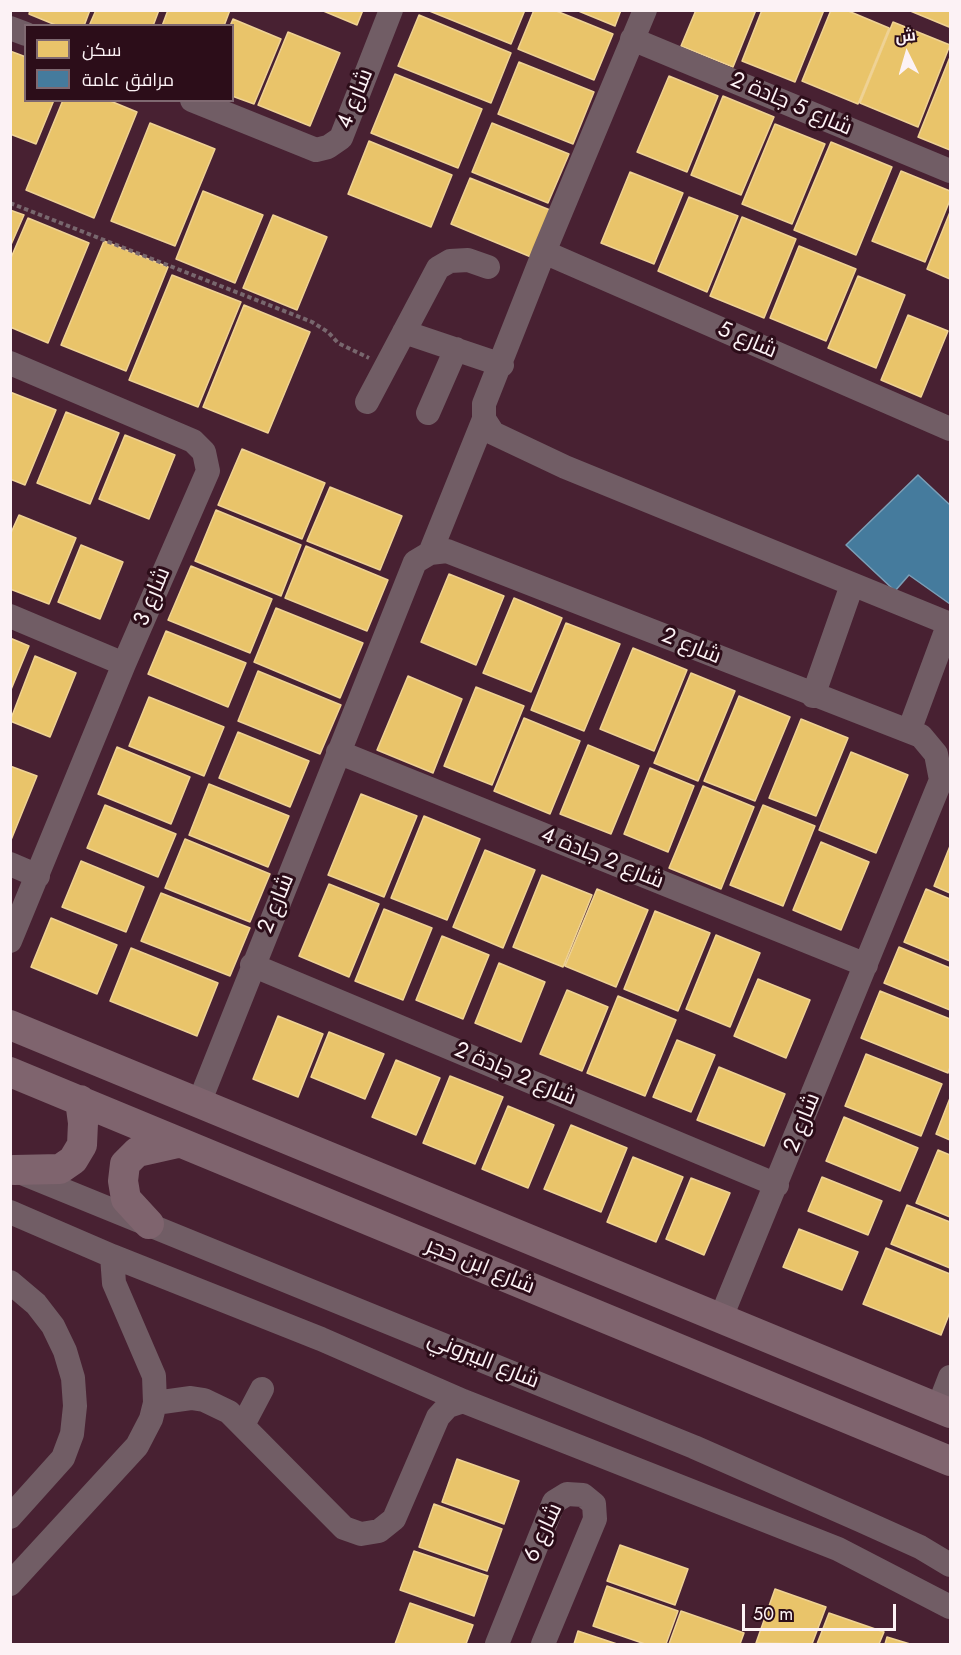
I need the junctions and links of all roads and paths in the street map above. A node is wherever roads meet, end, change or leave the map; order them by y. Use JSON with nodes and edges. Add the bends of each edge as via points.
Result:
{"nodes":[{"id":1,"x":391,"y":10,"type":"edge"},
{"id":2,"x":645,"y":10,"type":"edge"},
{"id":3,"x":632,"y":39,"type":"junction"},
{"id":4,"x":197,"y":102,"type":"edge"},
{"id":5,"x":951,"y":171,"type":"edge"},
{"id":6,"x":10,"y":203,"type":"edge"},
{"id":7,"x":544,"y":252,"type":"junction"},
{"id":8,"x":488,"y":267,"type":"dead end"},
{"id":9,"x":404,"y":333,"type":"junction"},
{"id":10,"x":456,"y":349,"type":"junction"},
{"id":11,"x":10,"y":363,"type":"edge"},
{"id":12,"x":386,"y":364,"type":"junction"},
{"id":13,"x":501,"y":365,"type":"junction"},
{"id":14,"x":367,"y":402,"type":"dead end"},
{"id":15,"x":428,"y":413,"type":"dead end"},
{"id":16,"x":484,"y":419,"type":"junction"},
{"id":17,"x":951,"y":429,"type":"edge"},
{"id":18,"x":430,"y":553,"type":"junction"},
{"id":19,"x":852,"y":585,"type":"junction"},
{"id":20,"x":10,"y":616,"type":"edge"},
{"id":21,"x":950,"y":623,"type":"edge"},
{"id":22,"x":124,"y":664,"type":"junction"},
{"id":23,"x":813,"y":696,"type":"junction"},
{"id":24,"x":909,"y":731,"type":"junction"},
{"id":25,"x":338,"y":752,"type":"junction"},
{"id":26,"x":10,"y":864,"type":"edge"},
{"id":27,"x":38,"y":876,"type":"junction"},
{"id":28,"x":10,"y":941,"type":"edge"},
{"id":29,"x":252,"y":965,"type":"junction"},
{"id":30,"x":866,"y":965,"type":"junction"},
{"id":31,"x":10,"y":1025,"type":"edge"},
{"id":32,"x":10,"y":1072,"type":"edge"},
{"id":33,"x":80,"y":1100,"type":"junction"},
{"id":34,"x":199,"y":1103,"type":"junction"},
{"id":35,"x":177,"y":1143,"type":"junction"},
{"id":36,"x":12,"y":1170,"type":"edge"},
{"id":37,"x":777,"y":1185,"type":"junction"},
{"id":38,"x":445,"y":1205,"type":"junction"},
{"id":39,"x":10,"y":1212,"type":"edge"},
{"id":40,"x":149,"y":1224,"type":"junction"},
{"id":41,"x":492,"y":1225,"type":"junction"},
{"id":42,"x":423,"y":1243,"type":"junction"},
{"id":43,"x":112,"y":1257,"type":"junction"},
{"id":44,"x":482,"y":1268,"type":"junction"},
{"id":45,"x":10,"y":1282,"type":"edge"},
{"id":46,"x":720,"y":1320,"type":"junction"},
{"id":47,"x":951,"y":1377,"type":"edge"},
{"id":48,"x":262,"y":1389,"type":"dead end"},
{"id":49,"x":463,"y":1401,"type":"junction"},
{"id":50,"x":155,"y":1403,"type":"junction"},
{"id":51,"x":944,"y":1410,"type":"edge"},
{"id":52,"x":243,"y":1425,"type":"junction"},
{"id":53,"x":687,"y":1445,"type":"junction"},
{"id":54,"x":723,"y":1460,"type":"junction"},
{"id":55,"x":951,"y":1461,"type":"edge"},
{"id":56,"x":671,"y":1482,"type":"junction"},
{"id":57,"x":709,"y":1497,"type":"junction"},
{"id":58,"x":10,"y":1517,"type":"edge"},
{"id":59,"x":951,"y":1565,"type":"edge"},
{"id":60,"x":10,"y":1584,"type":"edge"},
{"id":61,"x":951,"y":1607,"type":"edge"},
{"id":62,"x":497,"y":1644,"type":"edge"},
{"id":63,"x":543,"y":1644,"type":"edge"}],
"edges":[{"from":1,"to":4,"type":"street","name":"شارع 4","via":[[341,138],[328,147],[316,150]]},
{"from":2,"to":3,"type":"street"},
{"from":3,"to":5,"type":"street","name":"شارع 5 جادة 2"},
{"from":3,"to":7,"type":"street"},
{"from":6,"to":12,"type":"path","via":[[312,322],[351,351]]},
{"from":7,"to":13,"type":"street"},
{"from":7,"to":17,"type":"street","name":"شارع 5"},
{"from":8,"to":9,"type":"street","via":[[468,260],[450,261],[438,268]]},
{"from":9,"to":10,"type":"street"},
{"from":9,"to":12,"type":"street"},
{"from":10,"to":13,"type":"street"},
{"from":10,"to":15,"type":"street"},
{"from":11,"to":22,"type":"street","name":"شارع 3","via":[[193,441],[204,452],[208,471]]},
{"from":12,"to":14,"type":"street"},
{"from":13,"to":16,"type":"street","via":[[484,404]]},
{"from":16,"to":18,"type":"street"},
{"from":16,"to":19,"type":"street","via":[[493,433],[565,467]]},
{"from":18,"to":23,"type":"street","name":"شارع 2","via":[[447,551]]},
{"from":18,"to":25,"type":"street","name":"شارع 2","via":[[415,562]]},
{"from":19,"to":21,"type":"street"},
{"from":19,"to":23,"type":"street"},
{"from":20,"to":22,"type":"street"},
{"from":21,"to":24,"type":"street"},
{"from":22,"to":27,"type":"street","name":"شارع 3"},
{"from":23,"to":24,"type":"street","name":"شارع 2"},
{"from":24,"to":30,"type":"street","name":"شارع 2","via":[[921,736],[936,754],[941,780]]},
{"from":25,"to":29,"type":"street","name":"شارع 2"},
{"from":25,"to":30,"type":"street","name":"شارع 2 جادة 4"},
{"from":26,"to":27,"type":"street"},
{"from":27,"to":28,"type":"street","name":"شارع 3"},
{"from":29,"to":34,"type":"street","name":"شارع 2"},
{"from":29,"to":37,"type":"street","name":"شارع 2 جادة 2"},
{"from":30,"to":37,"type":"street","name":"شارع 2"},
{"from":31,"to":34,"type":"main road","name":"شارع ابن حجر"},
{"from":32,"to":33,"type":"main road","name":"شارع ابن حجر"},
{"from":33,"to":35,"type":"main road","name":"شارع ابن حجر"},
{"from":33,"to":36,"type":"main road","via":[[82,1145],[73,1160],[60,1169]]},
{"from":34,"to":38,"type":"main road","name":"شارع ابن حجر"},
{"from":35,"to":40,"type":"main road","via":[[137,1152],[126,1164],[126,1199]]},
{"from":35,"to":42,"type":"main road","name":"شارع ابن حجر"},
{"from":36,"to":40,"type":"street","name":"شارع البيروني"},
{"from":37,"to":46,"type":"street","name":"شارع 2"},
{"from":38,"to":41,"type":"main road","name":"شارع ابن حجر"},
{"from":38,"to":42,"type":"main road","via":[[448,1230],[441,1239]]},
{"from":39,"to":43,"type":"street","name":"شارع البيروني"},
{"from":40,"to":53,"type":"street","name":"شارع البيروني"},
{"from":41,"to":44,"type":"main road","via":[[484,1229],[477,1241],[476,1258]]},
{"from":41,"to":46,"type":"main road","name":"شارع ابن حجر"},
{"from":42,"to":44,"type":"main road","name":"شارع ابن حجر"},
{"from":43,"to":49,"type":"street","name":"شارع البيروني","via":[[321,1338]]},
{"from":43,"to":50,"type":"street","via":[[114,1283],[154,1376]]},
{"from":44,"to":55,"type":"main road","name":"شارع ابن حجر"},
{"from":45,"to":58,"type":"street","via":[[36,1304],[53,1326],[70,1369],[75,1406],[72,1434],[63,1458]]},
{"from":46,"to":51,"type":"main road","name":"شارع ابن حجر"},
{"from":47,"to":51,"type":"street"},
{"from":48,"to":52,"type":"street"},
{"from":49,"to":52,"type":"street","via":[[442,1411],[394,1519],[371,1533],[344,1528]]},
{"from":49,"to":56,"type":"street","name":"شارع البيروني"},
{"from":50,"to":52,"type":"street","via":[[204,1400],[229,1412]]},
{"from":50,"to":60,"type":"street","via":[[137,1446]]},
{"from":53,"to":54,"type":"street","name":"شارع البيروني"},
{"from":53,"to":56,"type":"street","via":[[688,1462]]},
{"from":54,"to":57,"type":"street","via":[[706,1479]]},
{"from":54,"to":59,"type":"street","name":"شارع البيروني","via":[[890,1533]]},
{"from":56,"to":57,"type":"street","name":"شارع البيروني"},
{"from":57,"to":61,"type":"street","name":"شارع البيروني","via":[[838,1549]]},
{"from":62,"to":63,"type":"street","name":"شارع 6","via":[[554,1502],[567,1494],[583,1495],[594,1504],[595,1519]]}]}
